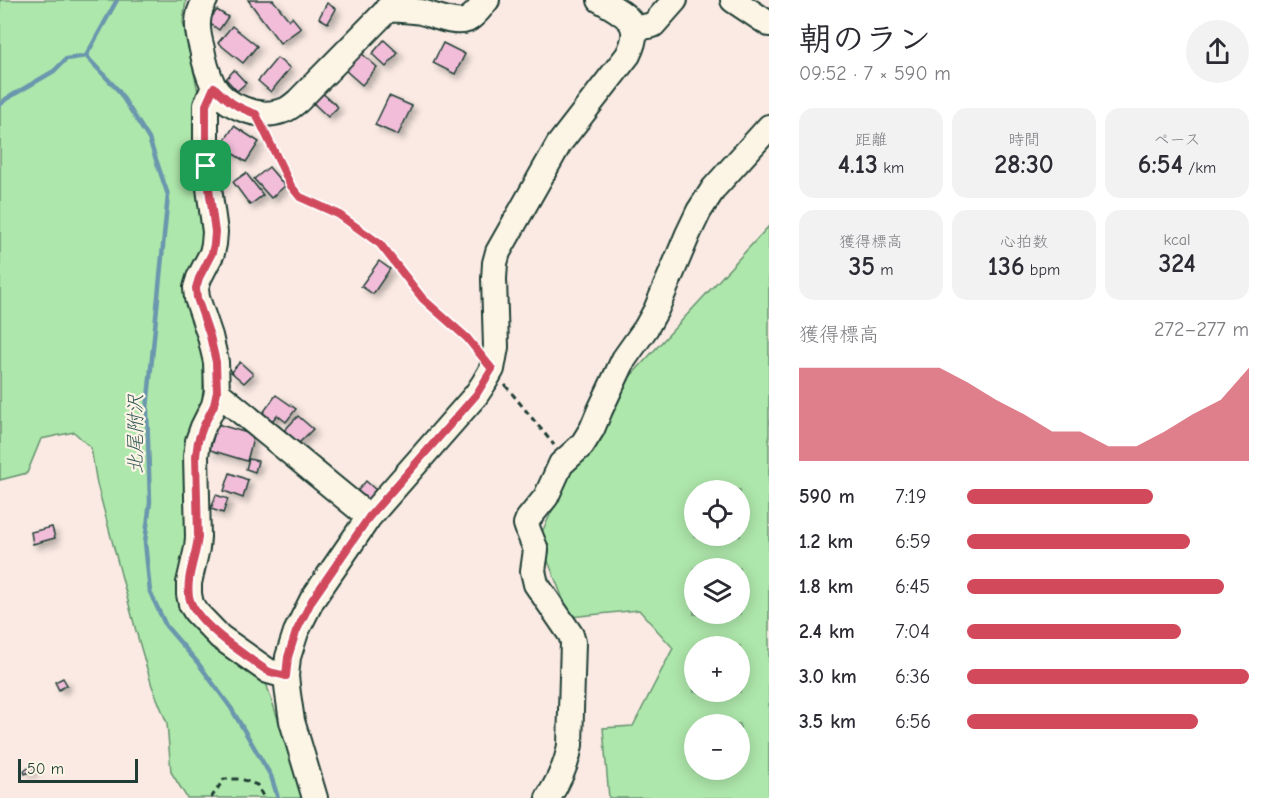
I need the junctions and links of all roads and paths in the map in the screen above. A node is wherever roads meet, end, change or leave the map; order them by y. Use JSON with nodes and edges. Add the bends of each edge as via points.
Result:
{"nodes":[{"id":1,"x":205,"y":0,"type":"edge"},
{"id":2,"x":487,"y":0,"type":"edge"},
{"id":3,"x":600,"y":0,"type":"edge"},
{"id":4,"x":675,"y":0,"type":"edge"},
{"id":5,"x":733,"y":0,"type":"edge"},
{"id":6,"x":392,"y":5,"type":"edge"},
{"id":7,"x":769,"y":24,"type":"edge"},
{"id":8,"x":634,"y":29,"type":"junction"},
{"id":9,"x":214,"y":87,"type":"junction"},
{"id":10,"x":256,"y":114,"type":"junction"},
{"id":11,"x":769,"y":127,"type":"edge"},
{"id":12,"x":492,"y":369,"type":"junction"},
{"id":13,"x":217,"y":392,"type":"junction"},
{"id":14,"x":565,"y":459,"type":"junction"},
{"id":15,"x":369,"y":517,"type":"junction"},
{"id":16,"x":286,"y":676,"type":"junction"},
{"id":17,"x":211,"y":798,"type":"edge"},
{"id":18,"x":264,"y":798,"type":"edge"},
{"id":19,"x":315,"y":798,"type":"edge"},
{"id":20,"x":548,"y":798,"type":"edge"}],
"edges":[{"from":1,"to":9,"type":"street","via":[[197,18],[197,32]]},
{"from":2,"to":6,"type":"street","via":[[462,21]]},
{"from":3,"to":8,"type":"street","via":[[625,15]]},
{"from":4,"to":8,"type":"street","via":[[653,25]]},
{"from":5,"to":7,"type":"street"},
{"from":6,"to":10,"type":"street","via":[[298,101],[284,111]]},
{"from":8,"to":12,"type":"street","via":[[628,55],[559,144],[498,252]]},
{"from":9,"to":10,"type":"street","via":[[228,101]]},
{"from":9,"to":13,"type":"street","via":[[206,105],[206,166],[214,244],[196,288],[216,362]]},
{"from":10,"to":12,"type":"path","via":[[300,197],[338,214],[380,244],[423,299],[467,338]]},
{"from":11,"to":14,"type":"street","via":[[714,188],[699,211],[656,310],[624,359],[592,429],[582,445]]},
{"from":12,"to":14,"type":"path"},
{"from":12,"to":15,"type":"street","via":[[476,395]]},
{"from":13,"to":15,"type":"street"},
{"from":13,"to":16,"type":"street","via":[[200,434],[196,456],[198,537],[189,583],[191,604],[220,637],[268,671]]},
{"from":14,"to":20,"type":"street","via":[[546,497],[526,524],[536,550],[532,571],[536,584],[573,642],[568,758]]},
{"from":15,"to":16,"type":"street","via":[[302,616]]},
{"from":16,"to":19,"type":"street","via":[[292,721]]},
{"from":17,"to":18,"type":"path","via":[[224,779],[241,779],[257,785]]}]}
